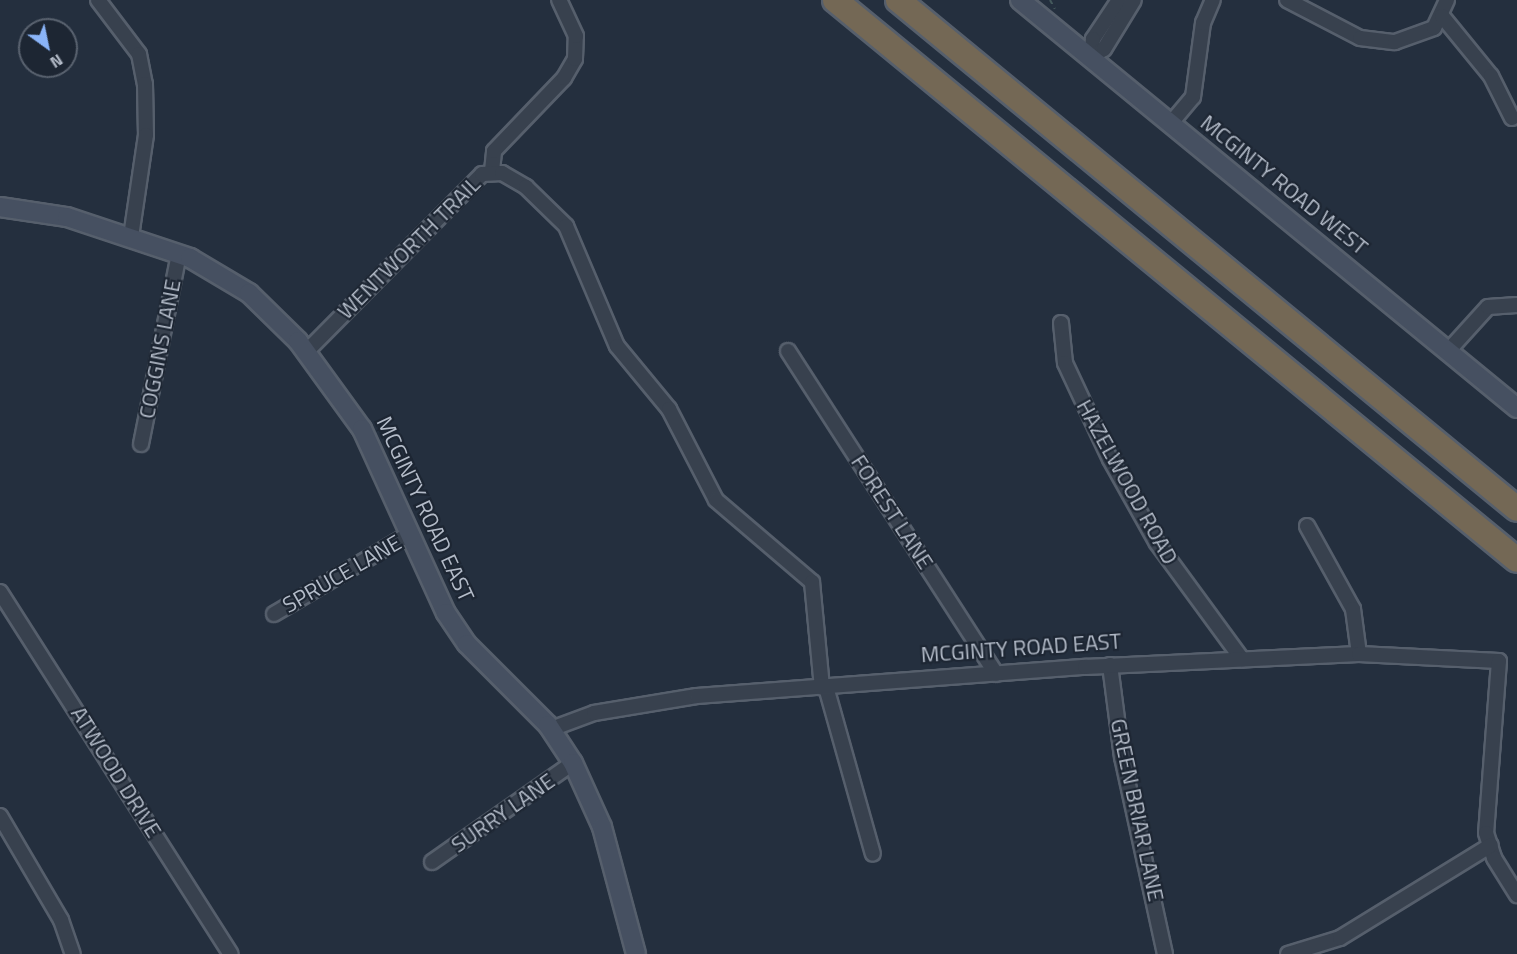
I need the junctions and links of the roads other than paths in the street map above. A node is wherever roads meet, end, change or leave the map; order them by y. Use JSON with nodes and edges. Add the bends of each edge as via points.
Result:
{"nodes":[{"id":1,"x":98,"y":0,"type":"edge"},
{"id":2,"x":559,"y":0,"type":"edge"},
{"id":3,"x":835,"y":0,"type":"edge"},
{"id":4,"x":898,"y":0,"type":"edge"},
{"id":5,"x":1020,"y":0,"type":"edge"},
{"id":6,"x":1119,"y":0,"type":"edge"},
{"id":7,"x":1134,"y":0,"type":"edge"},
{"id":8,"x":1213,"y":0,"type":"edge"},
{"id":9,"x":1287,"y":0,"type":"edge"},
{"id":10,"x":1447,"y":0,"type":"edge"},
{"id":11,"x":1442,"y":16,"type":"junction"},
{"id":12,"x":1091,"y":57,"type":"junction"},
{"id":13,"x":1512,"y":118,"type":"dead end"},
{"id":14,"x":1170,"y":123,"type":"junction"},
{"id":15,"x":492,"y":171,"type":"junction"},
{"id":16,"x":0,"y":207,"type":"edge"},
{"id":17,"x":130,"y":237,"type":"junction"},
{"id":18,"x":179,"y":254,"type":"junction"},
{"id":19,"x":1517,"y":305,"type":"edge"},
{"id":20,"x":1061,"y":323,"type":"dead end"},
{"id":21,"x":1449,"y":350,"type":"junction"},
{"id":22,"x":788,"y":351,"type":"dead end"},
{"id":23,"x":306,"y":352,"type":"junction"},
{"id":24,"x":1517,"y":408,"type":"edge"},
{"id":25,"x":141,"y":444,"type":"dead end"},
{"id":26,"x":1517,"y":509,"type":"edge"},
{"id":27,"x":1307,"y":526,"type":"dead end"},
{"id":28,"x":411,"y":533,"type":"junction"},
{"id":29,"x":1517,"y":560,"type":"edge"},
{"id":30,"x":0,"y":592,"type":"edge"},
{"id":31,"x":274,"y":614,"type":"dead end"},
{"id":32,"x":1359,"y":654,"type":"junction"},
{"id":33,"x":1242,"y":659,"type":"junction"},
{"id":34,"x":1110,"y":665,"type":"junction"},
{"id":35,"x":996,"y":674,"type":"junction"},
{"id":36,"x":824,"y":687,"type":"junction"},
{"id":37,"x":550,"y":727,"type":"junction"},
{"id":38,"x":573,"y":764,"type":"junction"},
{"id":39,"x":0,"y":816,"type":"edge"},
{"id":40,"x":1491,"y":845,"type":"junction"},
{"id":41,"x":873,"y":854,"type":"dead end"},
{"id":42,"x":432,"y":862,"type":"dead end"},
{"id":43,"x":1517,"y":894,"type":"edge"},
{"id":44,"x":73,"y":954,"type":"edge"},
{"id":45,"x":231,"y":954,"type":"edge"},
{"id":46,"x":636,"y":954,"type":"edge"},
{"id":47,"x":1165,"y":954,"type":"edge"},
{"id":48,"x":1288,"y":954,"type":"edge"}],
"edges":[{"from":1,"to":17,"type":"street","via":[[139,54],[146,84],[146,135]]},
{"from":2,"to":15,"type":"street","via":[[576,36],[574,59],[564,78],[494,152]]},
{"from":3,"to":29,"type":"highway"},
{"from":4,"to":26,"type":"highway"},
{"from":5,"to":12,"type":"street","name":"MCGINTY ROAD WEST"},
{"from":6,"to":12,"type":"street","via":[[1093,39]]},
{"from":7,"to":12,"type":"street","via":[[1104,49]]},
{"from":8,"to":14,"type":"street","via":[[1203,23],[1193,97]]},
{"from":9,"to":11,"type":"street","via":[[1338,29],[1377,41],[1423,36]]},
{"from":10,"to":11,"type":"street"},
{"from":11,"to":13,"type":"street","via":[[1491,76]]},
{"from":12,"to":14,"type":"street","name":"MCGINTY ROAD WEST"},
{"from":14,"to":21,"type":"street","name":"MCGINTY ROAD WEST"},
{"from":15,"to":23,"type":"street","name":"WENTWORTH TRAIL","via":[[476,180]]},
{"from":15,"to":36,"type":"street","name":"WENTWORTH TRAIL","via":[[526,187],[566,226],[617,346],[665,403],[716,500],[812,582]]},
{"from":16,"to":17,"type":"street","name":"MCGINTY ROAD EAST","via":[[67,217]]},
{"from":17,"to":18,"type":"street","name":"MCGINTY ROAD EAST"},
{"from":18,"to":23,"type":"street","name":"MCGINTY ROAD EAST","via":[[249,293]]},
{"from":18,"to":25,"type":"street","name":"COGGINS LANE"},
{"from":19,"to":21,"type":"street","via":[[1488,307]]},
{"from":20,"to":33,"type":"street","name":"HAZELWOOD ROAD","via":[[1065,363],[1110,459],[1157,543]]},
{"from":21,"to":24,"type":"street","name":"MCGINTY ROAD WEST"},
{"from":22,"to":35,"type":"street","name":"FOREST LANE"},
{"from":23,"to":28,"type":"street","name":"MCGINTY ROAD EAST","via":[[362,429]]},
{"from":27,"to":32,"type":"street","via":[[1353,609]]},
{"from":28,"to":31,"type":"street","name":"SPRUCE LANE"},
{"from":28,"to":37,"type":"street","name":"MCGINTY ROAD EAST","via":[[446,613],[467,644]]},
{"from":30,"to":45,"type":"street","name":"ATWOOD DRIVE"},
{"from":32,"to":33,"type":"street","name":"MCGINTY ROAD EAST"},
{"from":32,"to":40,"type":"street","name":"MCGINTY ROAD EAST","via":[[1499,661],[1485,812]]},
{"from":33,"to":34,"type":"street","name":"MCGINTY ROAD EAST"},
{"from":34,"to":35,"type":"street","name":"MCGINTY ROAD EAST"},
{"from":34,"to":47,"type":"street","name":"GREEN BRIAR LANE","via":[[1122,757]]},
{"from":35,"to":36,"type":"street","name":"MCGINTY ROAD EAST"},
{"from":36,"to":37,"type":"street","name":"MCGINTY ROAD EAST","via":[[697,696],[594,713]]},
{"from":36,"to":41,"type":"street","name":"WENTWORTH TRAIL"},
{"from":37,"to":38,"type":"street"},
{"from":38,"to":42,"type":"street","name":"SURRY LANE"},
{"from":38,"to":46,"type":"street","via":[[602,827]]},
{"from":39,"to":44,"type":"street","via":[[61,920]]},
{"from":40,"to":43,"type":"street"},
{"from":40,"to":48,"type":"street","via":[[1340,938]]}]}
